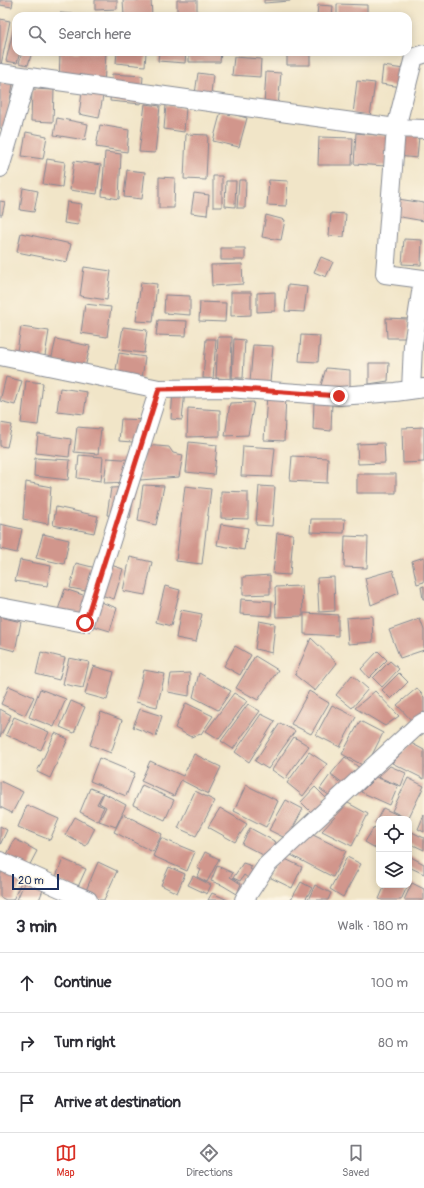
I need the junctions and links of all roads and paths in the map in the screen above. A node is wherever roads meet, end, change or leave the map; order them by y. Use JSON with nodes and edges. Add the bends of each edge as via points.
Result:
{"nodes":[{"id":1,"x":424,"y":54,"type":"edge"},
{"id":2,"x":0,"y":73,"type":"edge"},
{"id":3,"x":27,"y":77,"type":"junction"},
{"id":4,"x":396,"y":128,"type":"junction"},
{"id":5,"x":424,"y":129,"type":"edge"},
{"id":6,"x":0,"y":168,"type":"edge"},
{"id":7,"x":0,"y":356,"type":"edge"},
{"id":8,"x":159,"y":389,"type":"junction"},
{"id":9,"x":418,"y":389,"type":"edge"},
{"id":10,"x":0,"y":607,"type":"edge"},
{"id":11,"x":424,"y":722,"type":"edge"},
{"id":12,"x":0,"y":861,"type":"edge"},
{"id":13,"x":88,"y":900,"type":"edge"},
{"id":14,"x":244,"y":900,"type":"edge"}],
"edges":[{"from":1,"to":4,"type":"street","via":[[414,57]]},
{"from":2,"to":3,"type":"street"},
{"from":3,"to":4,"type":"street"},
{"from":3,"to":6,"type":"street"},
{"from":4,"to":5,"type":"street"},
{"from":4,"to":9,"type":"street","via":[[385,274],[423,279],[412,345]]},
{"from":7,"to":8,"type":"street"},
{"from":8,"to":9,"type":"street","via":[[227,388],[339,396]]},
{"from":8,"to":10,"type":"street","via":[[85,623]]},
{"from":11,"to":14,"type":"street","via":[[267,865]]},
{"from":12,"to":13,"type":"street"}]}
